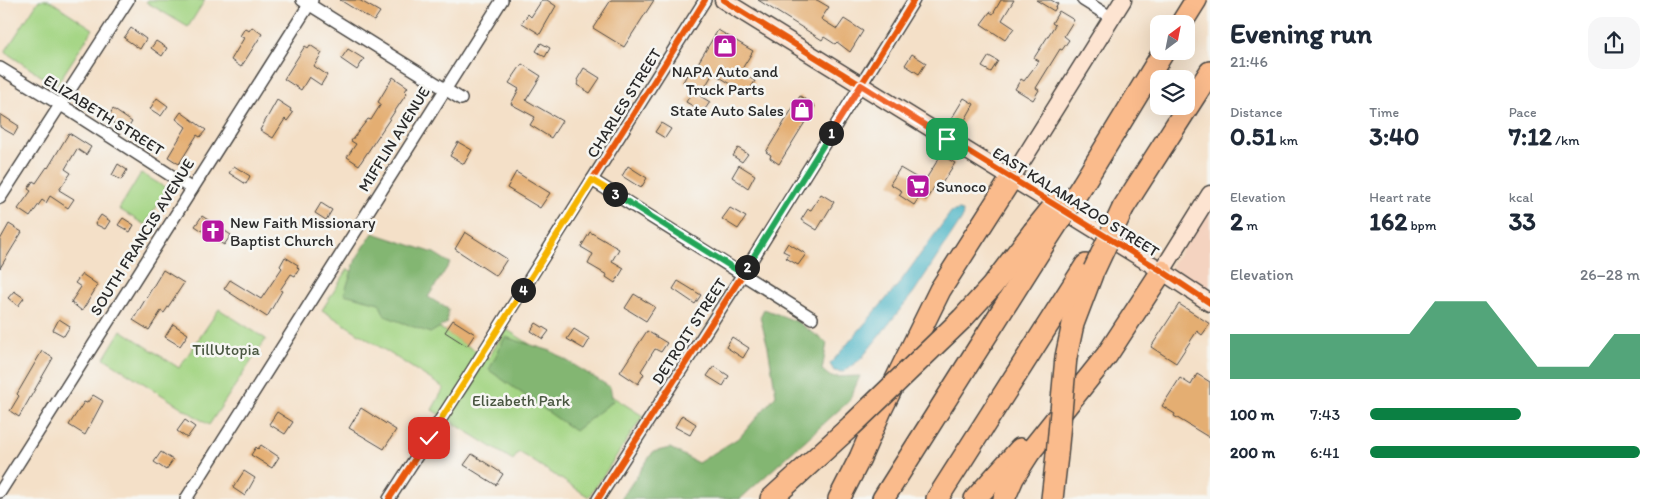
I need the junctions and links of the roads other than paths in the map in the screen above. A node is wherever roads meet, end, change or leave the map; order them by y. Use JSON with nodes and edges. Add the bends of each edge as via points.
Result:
{"nodes":[{"id":1,"x":128,"y":0,"type":"edge"},
{"id":2,"x":502,"y":0,"type":"edge"},
{"id":3,"x":705,"y":0,"type":"edge"},
{"id":4,"x":723,"y":0,"type":"edge"},
{"id":5,"x":914,"y":0,"type":"edge"},
{"id":6,"x":1083,"y":0,"type":"edge"},
{"id":7,"x":1123,"y":0,"type":"edge"},
{"id":8,"x":308,"y":1,"type":"edge"},
{"id":9,"x":1112,"y":18,"type":"junction"},
{"id":10,"x":1157,"y":60,"type":"edge"},
{"id":11,"x":0,"y":68,"type":"edge"},
{"id":12,"x":1210,"y":72,"type":"edge"},
{"id":13,"x":861,"y":85,"type":"junction"},
{"id":14,"x":445,"y":89,"type":"junction"},
{"id":15,"x":461,"y":99,"type":"dead end"},
{"id":16,"x":59,"y":105,"type":"junction"},
{"id":17,"x":1011,"y":179,"type":"junction"},
{"id":18,"x":592,"y":180,"type":"junction"},
{"id":19,"x":192,"y":189,"type":"junction"},
{"id":20,"x":1210,"y":194,"type":"edge"},
{"id":21,"x":0,"y":198,"type":"edge"},
{"id":22,"x":1040,"y":237,"type":"junction"},
{"id":23,"x":1090,"y":267,"type":"junction"},
{"id":24,"x":1162,"y":271,"type":"junction"},
{"id":25,"x":743,"y":274,"type":"junction"},
{"id":26,"x":1210,"y":303,"type":"edge"},
{"id":27,"x":812,"y":318,"type":"dead end"},
{"id":28,"x":906,"y":362,"type":"junction"},
{"id":29,"x":1082,"y":386,"type":"junction"},
{"id":30,"x":0,"y":492,"type":"edge"},
{"id":31,"x":186,"y":499,"type":"edge"},
{"id":32,"x":389,"y":499,"type":"edge"},
{"id":33,"x":598,"y":499,"type":"edge"},
{"id":34,"x":771,"y":499,"type":"edge"},
{"id":35,"x":839,"y":499,"type":"edge"},
{"id":36,"x":855,"y":499,"type":"edge"},
{"id":37,"x":883,"y":499,"type":"edge"},
{"id":38,"x":937,"y":499,"type":"edge"},
{"id":39,"x":975,"y":499,"type":"edge"},
{"id":40,"x":1004,"y":499,"type":"edge"},
{"id":41,"x":1052,"y":499,"type":"edge"}],
"edges":[{"from":1,"to":16,"type":"street"},
{"from":2,"to":14,"type":"street","name":"MIFFLIN AVENUE"},
{"from":3,"to":18,"type":"street","name":"CHARLES STREET"},
{"from":4,"to":13,"type":"street","name":"EAST KALAMAZOO STREET"},
{"from":5,"to":13,"type":"street","name":"DETROIT STREET"},
{"from":6,"to":9,"type":"street"},
{"from":7,"to":9,"type":"street"},
{"from":8,"to":14,"type":"street"},
{"from":8,"to":19,"type":"street","name":"SOUTH FRANCIS AVENUE"},
{"from":9,"to":17,"type":"street"},
{"from":10,"to":22,"type":"highway","bridge":true},
{"from":11,"to":16,"type":"street","name":"ELIZABETH STREET"},
{"from":12,"to":23,"type":"highway","bridge":true,"via":[[1123,208]]},
{"from":13,"to":17,"type":"street","name":"EAST KALAMAZOO STREET"},
{"from":13,"to":25,"type":"street","name":"DETROIT STREET"},
{"from":14,"to":15,"type":"street"},
{"from":14,"to":31,"type":"street","name":"MIFFLIN AVENUE"},
{"from":16,"to":19,"type":"street","name":"ELIZABETH STREET"},
{"from":16,"to":21,"type":"street"},
{"from":17,"to":24,"type":"street","name":"EAST KALAMAZOO STREET"},
{"from":17,"to":28,"type":"highway","via":[[947,279]]},
{"from":18,"to":25,"type":"street"},
{"from":18,"to":32,"type":"street","name":"CHARLES STREET"},
{"from":19,"to":30,"type":"street","name":"SOUTH FRANCIS AVENUE"},
{"from":20,"to":24,"type":"street"},
{"from":22,"to":34,"type":"highway","bridge":true,"via":[[962,319]]},
{"from":22,"to":37,"type":"highway"},
{"from":23,"to":38,"type":"highway"},
{"from":23,"to":41,"type":"highway","bridge":true,"via":[[1066,357]]},
{"from":24,"to":26,"type":"street","name":"EAST KALAMAZOO STREET"},
{"from":24,"to":29,"type":"highway","via":[[1121,336]]},
{"from":25,"to":27,"type":"street"},
{"from":25,"to":33,"type":"street","name":"DETROIT STREET"},
{"from":28,"to":35,"type":"highway"},
{"from":28,"to":36,"type":"highway"},
{"from":29,"to":39,"type":"highway","via":[[1045,420]]},
{"from":29,"to":40,"type":"highway","via":[[1028,453]]}]}
